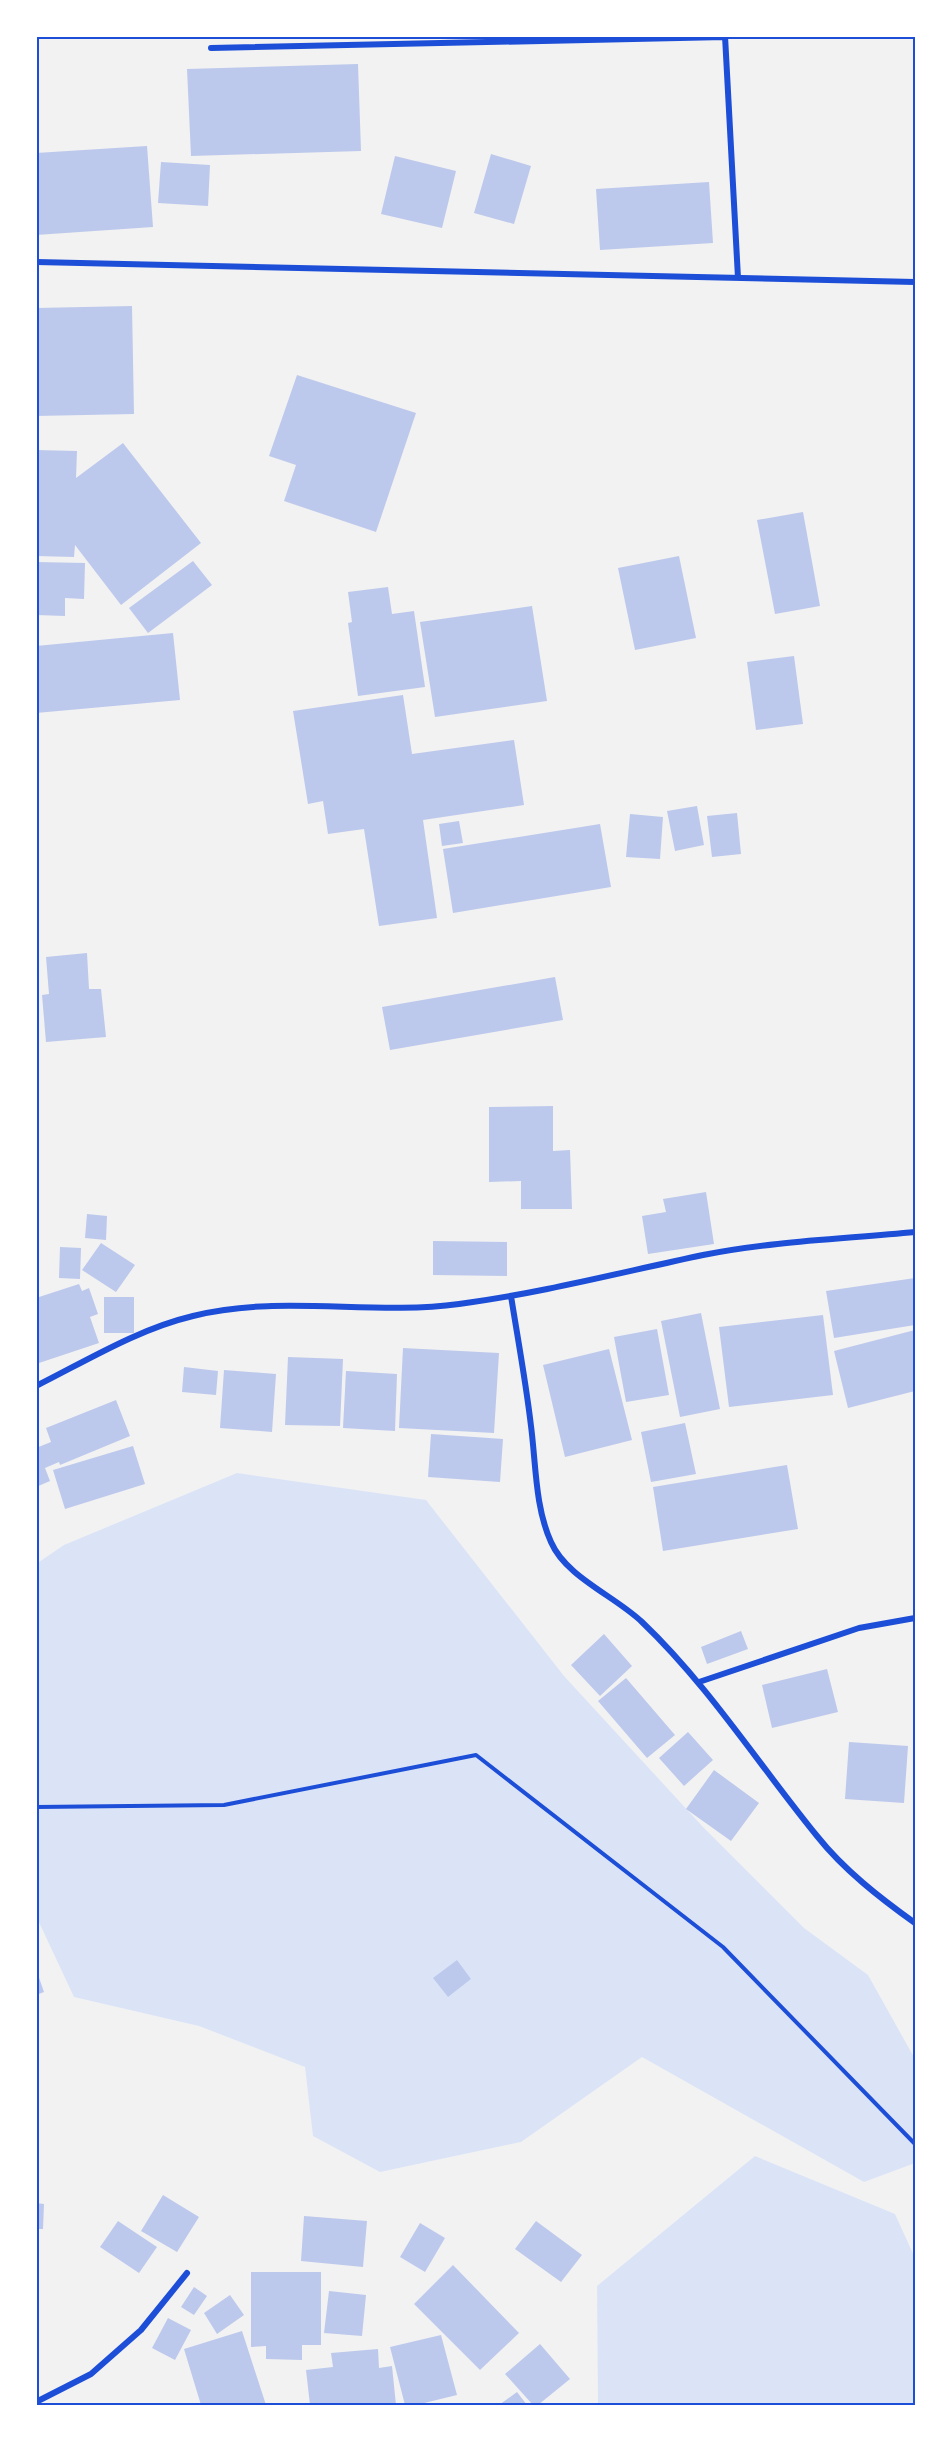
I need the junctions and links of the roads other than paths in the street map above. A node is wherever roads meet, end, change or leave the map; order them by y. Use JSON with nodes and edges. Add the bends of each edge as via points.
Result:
{"nodes":[{"id":1,"x":725,"y":37,"type":"edge"},
{"id":2,"x":211,"y":48,"type":"dead end"},
{"id":3,"x":36,"y":262,"type":"edge"},
{"id":4,"x":738,"y":278,"type":"junction"},
{"id":5,"x":915,"y":282,"type":"edge"},
{"id":6,"x":915,"y":1232,"type":"edge"},
{"id":7,"x":511,"y":1296,"type":"junction"},
{"id":8,"x":36,"y":1386,"type":"edge"},
{"id":9,"x":915,"y":1618,"type":"edge"},
{"id":10,"x":699,"y":1682,"type":"junction"},
{"id":11,"x":915,"y":1923,"type":"edge"},
{"id":12,"x":187,"y":2273,"type":"dead end"},
{"id":13,"x":36,"y":2402,"type":"edge"}],
"edges":[{"from":1,"to":2,"type":"street"},
{"from":1,"to":4,"type":"street"},
{"from":3,"to":4,"type":"street"},
{"from":4,"to":5,"type":"street"},
{"from":6,"to":7,"type":"street","via":[[748,1247]]},
{"from":7,"to":8,"type":"street","via":[[427,1307],[264,1307],[194,1315],[128,1340]]},
{"from":7,"to":10,"type":"street","via":[[541,1510],[552,1545],[580,1576],[642,1621]]},
{"from":9,"to":10,"type":"street","via":[[859,1628]]},
{"from":10,"to":11,"type":"street","via":[[818,1838],[880,1898]]},
{"from":12,"to":13,"type":"street","via":[[141,2330],[91,2374]]}]}
